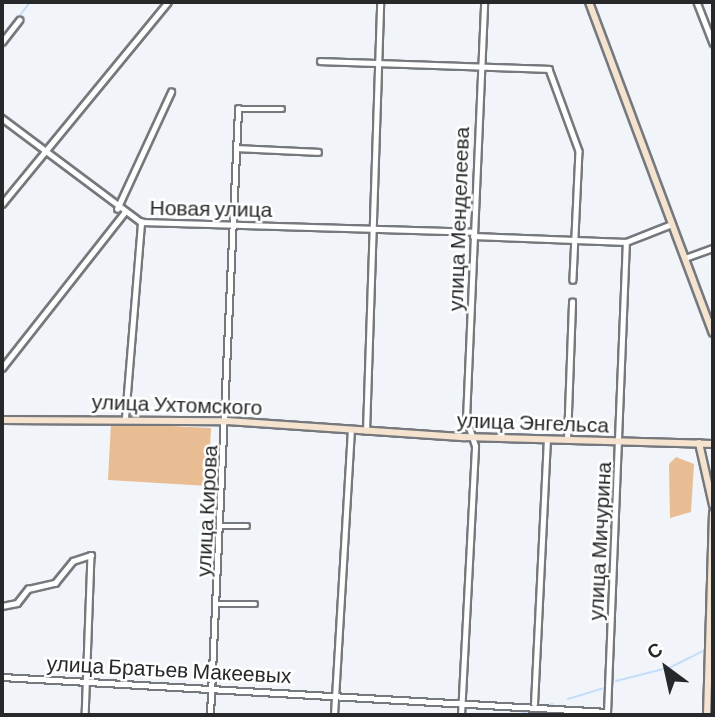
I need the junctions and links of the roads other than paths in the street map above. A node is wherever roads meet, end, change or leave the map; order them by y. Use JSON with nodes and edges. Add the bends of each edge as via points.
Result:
{"nodes":[{"id":1,"x":168,"y":2,"type":"edge"},
{"id":2,"x":380,"y":2,"type":"edge"},
{"id":3,"x":484,"y":2,"type":"edge"},
{"id":4,"x":589,"y":2,"type":"edge"},
{"id":5,"x":697,"y":2,"type":"edge"},
{"id":6,"x":19,"y":20,"type":"dead end"},
{"id":7,"x":2,"y":42,"type":"edge"},
{"id":8,"x":713,"y":43,"type":"edge"},
{"id":9,"x":320,"y":61,"type":"dead end"},
{"id":10,"x":376,"y":62,"type":"junction"},
{"id":11,"x":481,"y":68,"type":"junction"},
{"id":12,"x":171,"y":92,"type":"dead end"},
{"id":13,"x":282,"y":109,"type":"dead end"},
{"id":14,"x":2,"y":118,"type":"edge"},
{"id":15,"x":237,"y":148,"type":"junction"},
{"id":16,"x":318,"y":152,"type":"dead end"},
{"id":17,"x":45,"y":154,"type":"junction"},
{"id":18,"x":2,"y":204,"type":"edge"},
{"id":19,"x":117,"y":209,"type":"junction"},
{"id":20,"x":123,"y":214,"type":"junction"},
{"id":21,"x":141,"y":222,"type":"junction"},
{"id":22,"x":672,"y":224,"type":"junction"},
{"id":23,"x":236,"y":225,"type":"junction"},
{"id":24,"x":372,"y":227,"type":"junction"},
{"id":25,"x":473,"y":234,"type":"junction"},
{"id":26,"x":575,"y":238,"type":"junction"},
{"id":27,"x":626,"y":242,"type":"junction"},
{"id":28,"x":713,"y":248,"type":"edge"},
{"id":29,"x":685,"y":258,"type":"junction"},
{"id":30,"x":573,"y":280,"type":"dead end"},
{"id":31,"x":572,"y":302,"type":"dead end"},
{"id":32,"x":713,"y":332,"type":"edge"},
{"id":33,"x":2,"y":368,"type":"edge"},
{"id":34,"x":125,"y":418,"type":"junction"},
{"id":35,"x":2,"y":420,"type":"edge"},
{"id":36,"x":227,"y":421,"type":"junction"},
{"id":37,"x":351,"y":431,"type":"junction"},
{"id":38,"x":366,"y":432,"type":"junction"},
{"id":39,"x":470,"y":436,"type":"junction"},
{"id":40,"x":547,"y":440,"type":"junction"},
{"id":41,"x":566,"y":440,"type":"junction"},
{"id":42,"x":620,"y":443,"type":"junction"},
{"id":43,"x":699,"y":443,"type":"junction"},
{"id":44,"x":713,"y":444,"type":"edge"},
{"id":45,"x":713,"y":505,"type":"edge"},
{"id":46,"x":713,"y":513,"type":"edge"},
{"id":47,"x":220,"y":526,"type":"junction"},
{"id":48,"x":247,"y":526,"type":"dead end"},
{"id":49,"x":712,"y":590,"type":"edge"},
{"id":50,"x":217,"y":604,"type":"junction"},
{"id":51,"x":255,"y":604,"type":"dead end"},
{"id":52,"x":2,"y":606,"type":"edge"},
{"id":53,"x":2,"y":677,"type":"edge"},
{"id":54,"x":86,"y":682,"type":"junction"},
{"id":55,"x":211,"y":686,"type":"junction"},
{"id":56,"x":335,"y":694,"type":"junction"},
{"id":57,"x":461,"y":700,"type":"junction"},
{"id":58,"x":534,"y":704,"type":"junction"},
{"id":59,"x":607,"y":714,"type":"edge"},
{"id":60,"x":85,"y":715,"type":"edge"},
{"id":61,"x":210,"y":715,"type":"edge"},
{"id":62,"x":334,"y":715,"type":"edge"},
{"id":63,"x":461,"y":715,"type":"edge"},
{"id":64,"x":707,"y":715,"type":"edge"}],
"edges":[{"from":1,"to":17,"type":"street"},
{"from":2,"to":10,"type":"street"},
{"from":3,"to":11,"type":"street","name":"улица Менделеева"},
{"from":4,"to":22,"type":"main road"},
{"from":5,"to":8,"type":"street"},
{"from":6,"to":7,"type":"street"},
{"from":9,"to":10,"type":"street"},
{"from":10,"to":11,"type":"street"},
{"from":10,"to":24,"type":"street"},
{"from":11,"to":25,"type":"street","name":"улица Менделеева"},
{"from":11,"to":26,"type":"street","via":[[549,69],[579,151]]},
{"from":12,"to":19,"type":"street"},
{"from":13,"to":15,"type":"street","name":"улица Кирова","via":[[238,109]]},
{"from":14,"to":17,"type":"street","name":"Новая улица"},
{"from":15,"to":16,"type":"street"},
{"from":15,"to":23,"type":"street","name":"улица Кирова"},
{"from":17,"to":18,"type":"street"},
{"from":17,"to":19,"type":"street","name":"Новая улица"},
{"from":19,"to":20,"type":"street","name":"Новая улица"},
{"from":20,"to":21,"type":"street","name":"Новая улица"},
{"from":20,"to":33,"type":"street"},
{"from":21,"to":23,"type":"street","name":"Новая улица"},
{"from":21,"to":34,"type":"street"},
{"from":22,"to":27,"type":"street"},
{"from":22,"to":29,"type":"main road"},
{"from":23,"to":24,"type":"street","name":"Новая улица"},
{"from":23,"to":36,"type":"street","name":"улица Кирова"},
{"from":24,"to":25,"type":"street","name":"Новая улица"},
{"from":24,"to":38,"type":"street"},
{"from":25,"to":26,"type":"street","name":"Новая улица"},
{"from":25,"to":39,"type":"street","name":"улица Менделеева"},
{"from":26,"to":27,"type":"street","name":"Новая улица"},
{"from":26,"to":30,"type":"street"},
{"from":27,"to":42,"type":"street","name":"улица Мичурина"},
{"from":28,"to":29,"type":"street"},
{"from":29,"to":32,"type":"main road"},
{"from":31,"to":41,"type":"street"},
{"from":34,"to":35,"type":"main road","name":"улица Ухтомского"},
{"from":34,"to":36,"type":"main road","name":"улица Ухтомского"},
{"from":36,"to":37,"type":"main road","name":"улица Ухтомского"},
{"from":36,"to":47,"type":"street","name":"улица Кирова"},
{"from":37,"to":38,"type":"main road","name":"улица Энгельса"},
{"from":37,"to":56,"type":"street"},
{"from":38,"to":39,"type":"main road","name":"улица Энгельса"},
{"from":39,"to":40,"type":"main road","name":"улица Энгельса"},
{"from":39,"to":57,"type":"street","name":"улица Менделеева","via":[[475,446]]},
{"from":40,"to":41,"type":"main road","name":"улица Энгельса"},
{"from":40,"to":58,"type":"street"},
{"from":41,"to":42,"type":"main road","name":"улица Энгельса"},
{"from":42,"to":43,"type":"main road","name":"улица Энгельса"},
{"from":42,"to":59,"type":"street","name":"улица Мичурина"},
{"from":43,"to":44,"type":"main road","name":"улица Энгельса"},
{"from":43,"to":45,"type":"main road"},
{"from":46,"to":49,"type":"main road"},
{"from":47,"to":48,"type":"street"},
{"from":47,"to":50,"type":"street","name":"улица Кирова"},
{"from":49,"to":64,"type":"main road"},
{"from":50,"to":51,"type":"street"},
{"from":50,"to":55,"type":"street","name":"улица Кирова"},
{"from":52,"to":54,"type":"street","via":[[17,603],[28,589],[55,583],[73,561],[91,555]]},
{"from":53,"to":54,"type":"street","name":"улица Братьев Макеевых"},
{"from":54,"to":55,"type":"street","name":"улица Братьев Макеевых"},
{"from":54,"to":60,"type":"street"},
{"from":55,"to":56,"type":"street","name":"улица Братьев Макеевых"},
{"from":55,"to":61,"type":"street","name":"улица Кирова"},
{"from":56,"to":57,"type":"street","name":"улица Братьев Макеевых"},
{"from":56,"to":62,"type":"street"},
{"from":57,"to":58,"type":"street","name":"улица Братьев Макеевых"},
{"from":57,"to":63,"type":"street","name":"улица Менделеева"},
{"from":58,"to":59,"type":"street","name":"улица Братьев Макеевых"}]}
